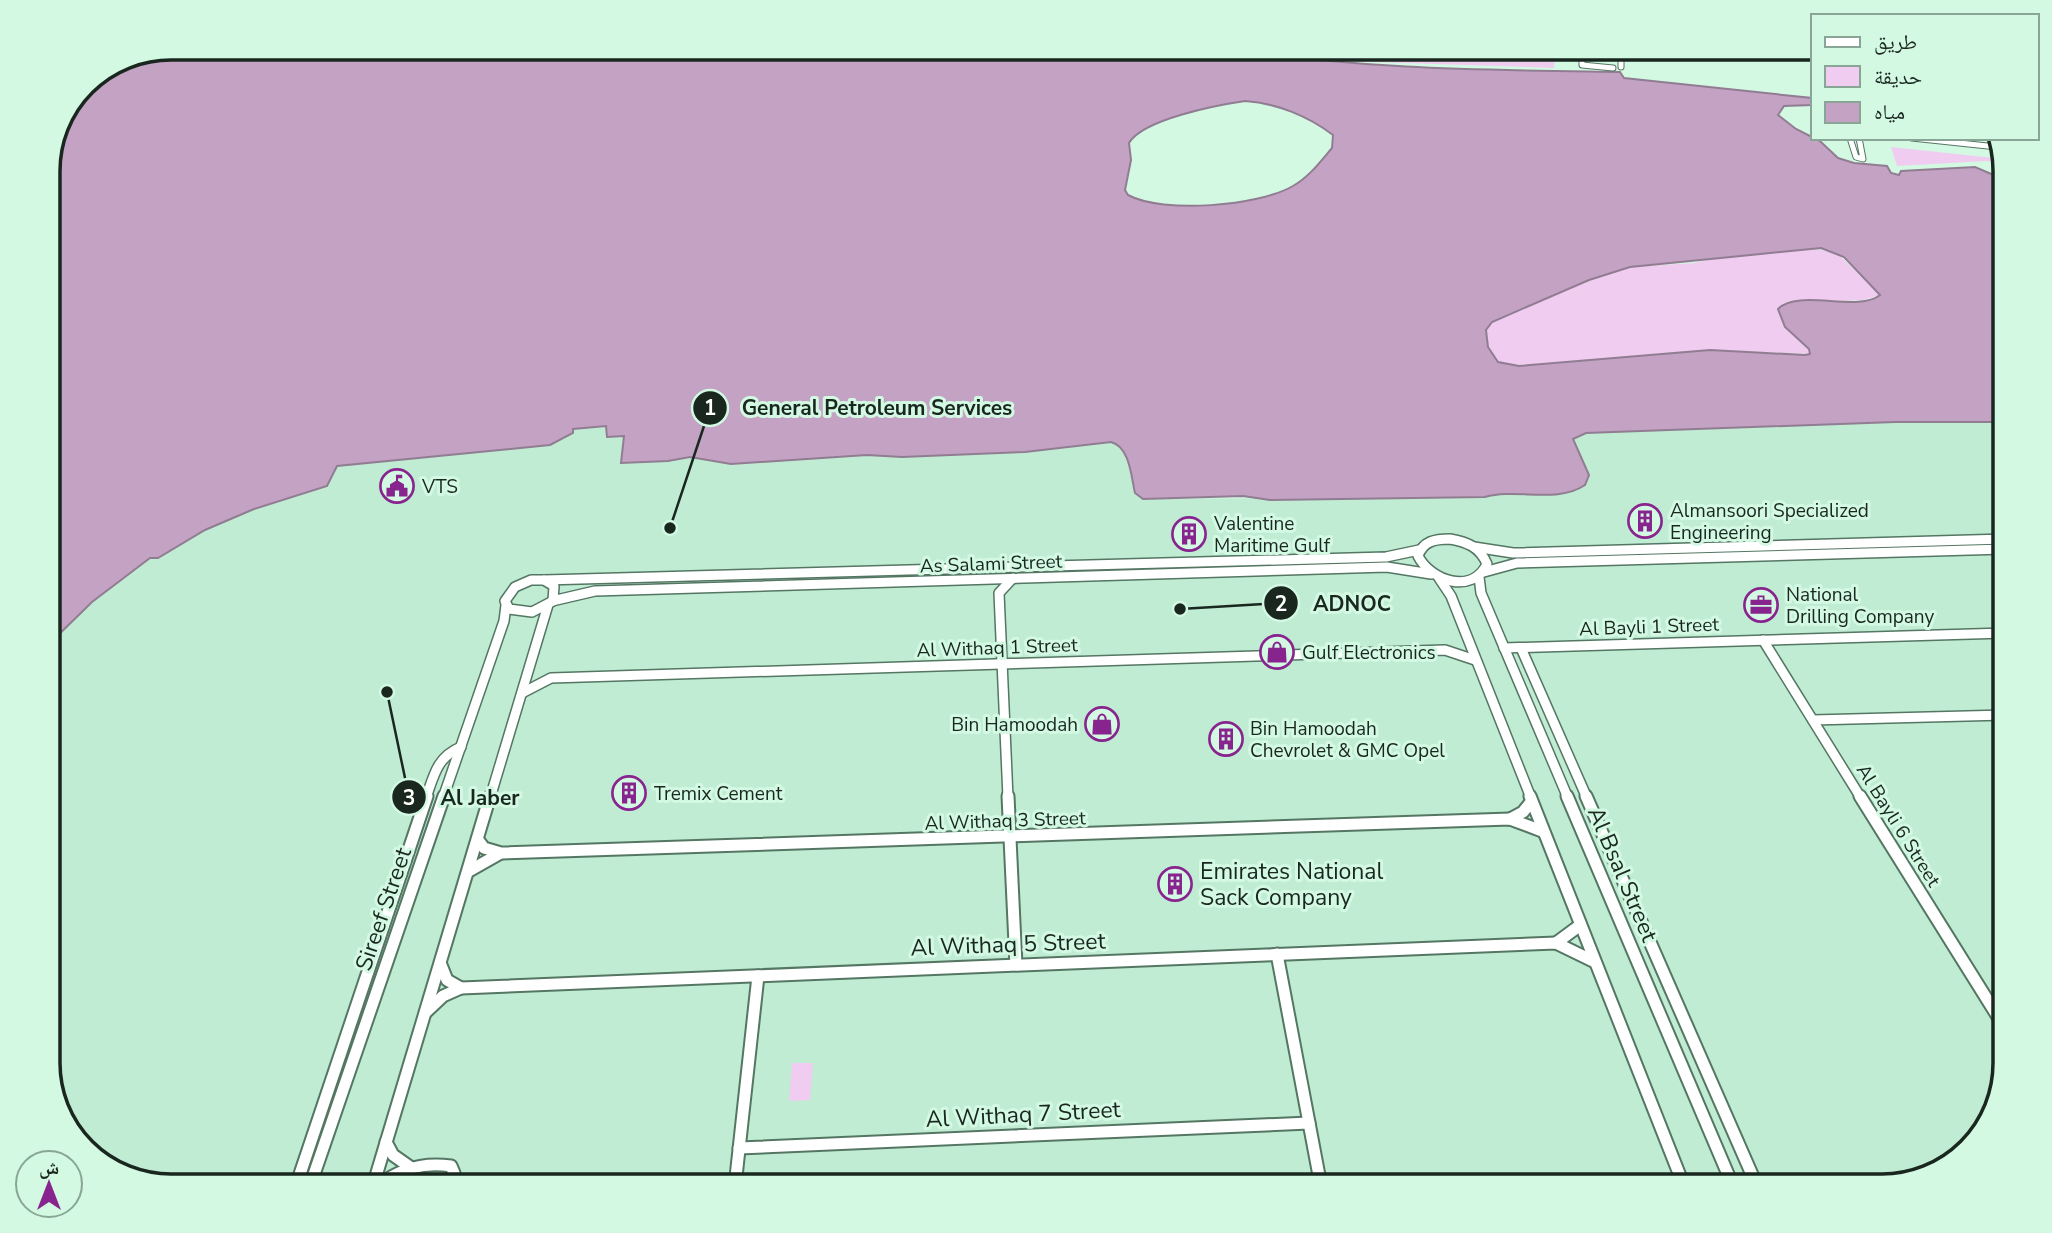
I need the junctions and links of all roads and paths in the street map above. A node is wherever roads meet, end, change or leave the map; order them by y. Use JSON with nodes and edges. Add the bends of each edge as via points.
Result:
{"nodes":[{"id":1,"x":1583,"y":60,"type":"edge"},
{"id":2,"x":1608,"y":60,"type":"edge"},
{"id":3,"x":1621,"y":60,"type":"edge"},
{"id":4,"x":1621,"y":67,"type":"dead end"},
{"id":5,"x":1851,"y":140,"type":"edge"},
{"id":6,"x":1860,"y":140,"type":"edge"},
{"id":7,"x":1931,"y":140,"type":"edge"},
{"id":8,"x":1989,"y":146,"type":"edge"},
{"id":9,"x":1992,"y":539,"type":"edge"},
{"id":10,"x":1474,"y":547,"type":"junction"},
{"id":11,"x":1992,"y":549,"type":"edge"},
{"id":12,"x":1419,"y":550,"type":"junction"},
{"id":13,"x":1353,"y":551,"type":"dead end"},
{"id":14,"x":1364,"y":558,"type":"junction"},
{"id":15,"x":1482,"y":575,"type":"junction"},
{"id":16,"x":1435,"y":576,"type":"junction"},
{"id":17,"x":1014,"y":578,"type":"junction"},
{"id":18,"x":982,"y":579,"type":"junction"},
{"id":19,"x":544,"y":580,"type":"junction"},
{"id":20,"x":999,"y":593,"type":"junction"},
{"id":21,"x":550,"y":603,"type":"junction"},
{"id":22,"x":506,"y":605,"type":"junction"},
{"id":23,"x":1993,"y":633,"type":"edge"},
{"id":24,"x":1466,"y":638,"type":"junction"},
{"id":25,"x":1763,"y":640,"type":"junction"},
{"id":26,"x":1504,"y":648,"type":"junction"},
{"id":27,"x":1521,"y":648,"type":"junction"},
{"id":28,"x":1445,"y":650,"type":"junction"},
{"id":29,"x":1475,"y":660,"type":"junction"},
{"id":30,"x":1002,"y":664,"type":"junction"},
{"id":31,"x":530,"y":665,"type":"junction"},
{"id":32,"x":551,"y":678,"type":"junction"},
{"id":33,"x":522,"y":693,"type":"junction"},
{"id":34,"x":1993,"y":715,"type":"edge"},
{"id":35,"x":1813,"y":720,"type":"junction"},
{"id":36,"x":461,"y":747,"type":"junction"},
{"id":37,"x":1531,"y":803,"type":"junction"},
{"id":38,"x":1510,"y":819,"type":"junction"},
{"id":39,"x":1542,"y":831,"type":"junction"},
{"id":40,"x":1011,"y":838,"type":"junction"},
{"id":41,"x":478,"y":840,"type":"junction"},
{"id":42,"x":500,"y":853,"type":"junction"},
{"id":43,"x":467,"y":873,"type":"junction"},
{"id":44,"x":1579,"y":926,"type":"junction"},
{"id":45,"x":1556,"y":943,"type":"junction"},
{"id":46,"x":1277,"y":954,"type":"junction"},
{"id":47,"x":1593,"y":961,"type":"junction"},
{"id":48,"x":441,"y":965,"type":"junction"},
{"id":49,"x":1016,"y":965,"type":"junction"},
{"id":50,"x":758,"y":976,"type":"junction"},
{"id":51,"x":461,"y":988,"type":"junction"},
{"id":52,"x":1993,"y":1009,"type":"edge"},
{"id":53,"x":426,"y":1012,"type":"junction"},
{"id":54,"x":1309,"y":1123,"type":"junction"},
{"id":55,"x":386,"y":1142,"type":"junction"},
{"id":56,"x":739,"y":1148,"type":"junction"},
{"id":57,"x":410,"y":1167,"type":"junction"},
{"id":58,"x":300,"y":1174,"type":"edge"},
{"id":59,"x":314,"y":1174,"type":"edge"},
{"id":60,"x":377,"y":1174,"type":"edge"},
{"id":61,"x":393,"y":1174,"type":"edge"},
{"id":62,"x":454,"y":1174,"type":"edge"},
{"id":63,"x":736,"y":1174,"type":"edge"},
{"id":64,"x":1319,"y":1174,"type":"edge"},
{"id":65,"x":1679,"y":1174,"type":"edge"},
{"id":66,"x":1728,"y":1174,"type":"edge"},
{"id":67,"x":1752,"y":1174,"type":"edge"}],
"edges":[{"from":1,"to":2,"type":"street","via":[[1583,66],[1610,66]]},
{"from":3,"to":4,"type":"street"},
{"from":5,"to":6,"type":"street","via":[[1856,157],[1865,159]]},
{"from":7,"to":8,"type":"street"},
{"from":9,"to":10,"type":"street","via":[[1497,552]]},
{"from":10,"to":12,"type":"street","via":[[1442,538]]},
{"from":10,"to":15,"type":"street","via":[[1486,559]]},
{"from":11,"to":15,"type":"street","via":[[1517,563]]},
{"from":12,"to":14,"type":"street","name":"As Salami Street"},
{"from":12,"to":16,"type":"street","via":[[1420,562]]},
{"from":13,"to":14,"type":"street"},
{"from":14,"to":19,"type":"street","name":"As Salami Street"},
{"from":15,"to":16,"type":"street","via":[[1465,581]]},
{"from":15,"to":26,"type":"street","name":"Al Bsal Street","via":[[1481,593]]},
{"from":16,"to":17,"type":"street","name":"As Salami Street","via":[[1387,566]]},
{"from":16,"to":24,"type":"street","via":[[1451,596]]},
{"from":17,"to":18,"type":"street","name":"As Salami Street"},
{"from":17,"to":20,"type":"street"},
{"from":18,"to":20,"type":"street"},
{"from":18,"to":21,"type":"street","name":"As Salami Street","via":[[595,591]]},
{"from":19,"to":21,"type":"street","via":[[554,586],[556,596]]},
{"from":19,"to":22,"type":"street","name":"As Salami Street","via":[[517,585],[508,593]]},
{"from":20,"to":30,"type":"street"},
{"from":21,"to":22,"type":"street","name":"As Salami Street","via":[[520,613]]},
{"from":21,"to":31,"type":"street"},
{"from":22,"to":36,"type":"street","name":"Sireef Street"},
{"from":23,"to":25,"type":"street","name":"Al Bayli 1 Street"},
{"from":24,"to":28,"type":"street","name":"Al Withaq 1 Street"},
{"from":24,"to":29,"type":"street"},
{"from":25,"to":27,"type":"street","name":"Al Bayli 1 Street"},
{"from":25,"to":35,"type":"street","name":"Al Bayli 6 Street"},
{"from":26,"to":27,"type":"street","name":"Al Bayli 1 Street"},
{"from":26,"to":66,"type":"street","name":"Al Bsal Street"},
{"from":27,"to":67,"type":"street"},
{"from":28,"to":29,"type":"street","name":"Al Withaq 1 Street"},
{"from":28,"to":30,"type":"street","name":"Al Withaq 1 Street"},
{"from":29,"to":37,"type":"street"},
{"from":30,"to":32,"type":"street","name":"Al Withaq 1 Street"},
{"from":30,"to":40,"type":"street"},
{"from":31,"to":32,"type":"street"},
{"from":31,"to":33,"type":"street"},
{"from":32,"to":33,"type":"street","name":"Al Withaq 1 Street"},
{"from":33,"to":41,"type":"street"},
{"from":34,"to":35,"type":"street"},
{"from":35,"to":52,"type":"street","name":"Al Bayli 6 Street"},
{"from":36,"to":58,"type":"street","via":[[446,752],[438,763]]},
{"from":36,"to":59,"type":"street","name":"Sireef Street"},
{"from":37,"to":38,"type":"street"},
{"from":37,"to":39,"type":"street"},
{"from":38,"to":39,"type":"street","name":"Al Withaq 3 Street"},
{"from":38,"to":40,"type":"street","name":"Al Withaq 3 Street"},
{"from":39,"to":44,"type":"street"},
{"from":40,"to":42,"type":"street","name":"Al Withaq 3 Street"},
{"from":40,"to":49,"type":"street"},
{"from":41,"to":42,"type":"street"},
{"from":41,"to":43,"type":"street"},
{"from":42,"to":43,"type":"street","name":"Al Withaq 3 Street"},
{"from":43,"to":48,"type":"street"},
{"from":44,"to":45,"type":"street"},
{"from":44,"to":47,"type":"street"},
{"from":45,"to":46,"type":"street","name":"Al Withaq 5 Street"},
{"from":45,"to":47,"type":"street","name":"Al Withaq 5 Street"},
{"from":46,"to":49,"type":"street","name":"Al Withaq 5 Street"},
{"from":46,"to":54,"type":"street"},
{"from":47,"to":65,"type":"street"},
{"from":48,"to":51,"type":"street","via":[[447,980]]},
{"from":48,"to":53,"type":"street"},
{"from":49,"to":50,"type":"street","name":"Al Withaq 5 Street"},
{"from":50,"to":51,"type":"street","name":"Al Withaq 5 Street"},
{"from":50,"to":56,"type":"street"},
{"from":51,"to":53,"type":"street","via":[[443,996]]},
{"from":53,"to":55,"type":"street"},
{"from":54,"to":56,"type":"street","name":"Al Withaq 7 Street"},
{"from":54,"to":64,"type":"street"},
{"from":55,"to":57,"type":"street","via":[[393,1155]]},
{"from":55,"to":60,"type":"street"},
{"from":56,"to":63,"type":"street"},
{"from":57,"to":61,"type":"street"},
{"from":57,"to":62,"type":"street","via":[[451,1166]]}]}
